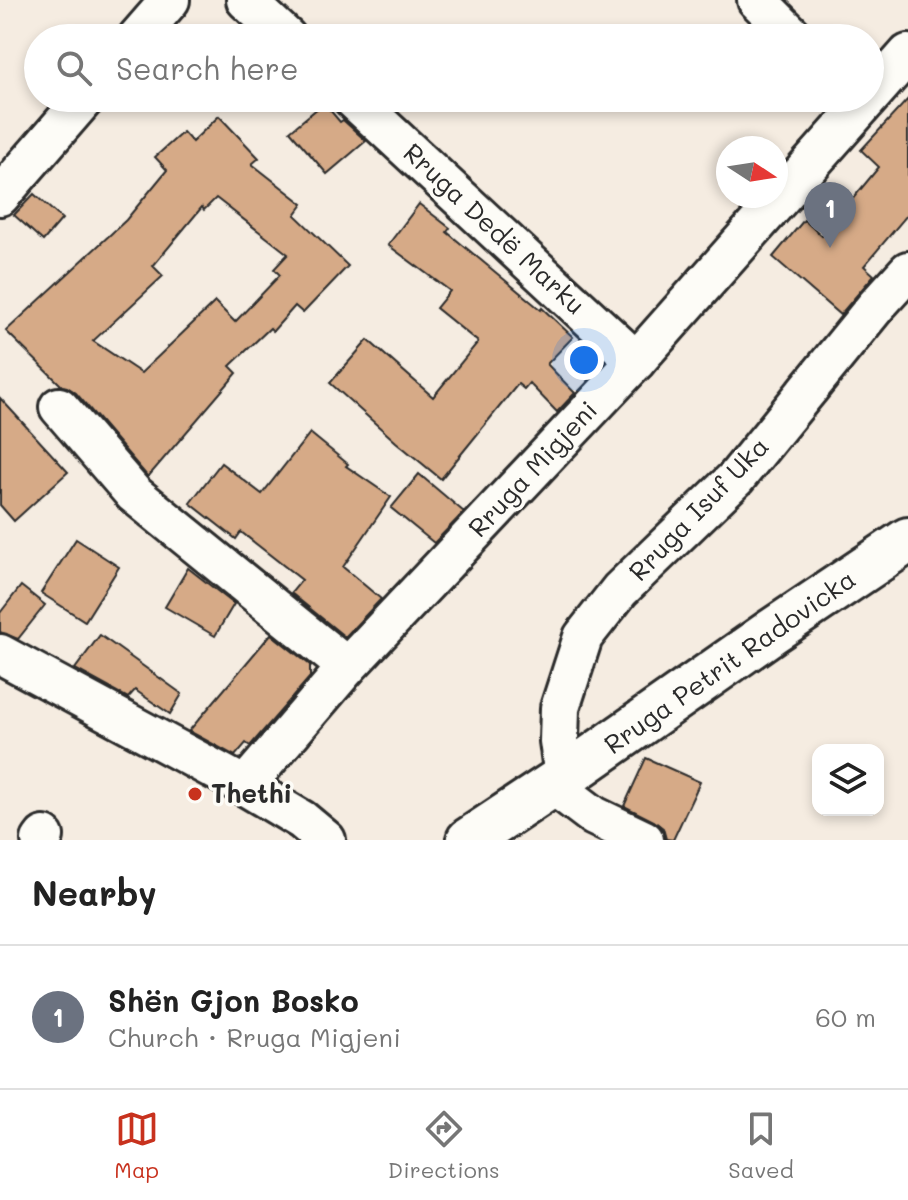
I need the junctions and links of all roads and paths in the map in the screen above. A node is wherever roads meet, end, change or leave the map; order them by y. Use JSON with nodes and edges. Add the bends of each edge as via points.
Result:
{"nodes":[{"id":1,"x":170,"y":0,"type":"edge"},
{"id":2,"x":246,"y":0,"type":"edge"},
{"id":3,"x":757,"y":0,"type":"edge"},
{"id":4,"x":149,"y":24,"type":"edge"},
{"id":5,"x":272,"y":24,"type":"edge"},
{"id":6,"x":781,"y":24,"type":"edge"},
{"id":7,"x":908,"y":54,"type":"edge"},
{"id":8,"x":884,"y":79,"type":"edge"},
{"id":9,"x":73,"y":112,"type":"edge"},
{"id":10,"x":367,"y":112,"type":"edge"},
{"id":11,"x":853,"y":112,"type":"edge"},
{"id":12,"x":0,"y":196,"type":"edge"},
{"id":13,"x":908,"y":271,"type":"edge"},
{"id":14,"x":636,"y":361,"type":"junction"},
{"id":15,"x":59,"y":407,"type":"dead end"},
{"id":16,"x":908,"y":540,"type":"edge"},
{"id":17,"x":0,"y":654,"type":"edge"},
{"id":18,"x":347,"y":667,"type":"junction"},
{"id":19,"x":558,"y":781,"type":"junction"},
{"id":20,"x":245,"y":786,"type":"junction"},
{"id":21,"x":326,"y":840,"type":"edge"},
{"id":22,"x":469,"y":840,"type":"edge"},
{"id":23,"x":644,"y":840,"type":"edge"}],
"edges":[{"from":1,"to":4,"type":"street"},
{"from":2,"to":5,"type":"street"},
{"from":3,"to":6,"type":"street"},
{"from":7,"to":8,"type":"street","name":"Rruga Migjeni"},
{"from":9,"to":12,"type":"street"},
{"from":10,"to":14,"type":"street","name":"Rruga Dedë Marku"},
{"from":11,"to":14,"type":"street","name":"Rruga Migjeni"},
{"from":13,"to":19,"type":"street","name":"Rruga Isuf Uka","via":[[736,478],[620,590],[583,637],[560,708]]},
{"from":14,"to":18,"type":"street","name":"Rruga Migjeni"},
{"from":15,"to":18,"type":"street","via":[[134,494]]},
{"from":16,"to":19,"type":"main road","name":"Rruga Petrit Radovicka"},
{"from":17,"to":20,"type":"street"},
{"from":18,"to":20,"type":"street","name":"Rruga Migjeni"},
{"from":19,"to":22,"type":"main road","name":"Rruga Petrit Radovicka"},
{"from":19,"to":23,"type":"street","via":[[594,816]]},
{"from":20,"to":21,"type":"street"}]}
